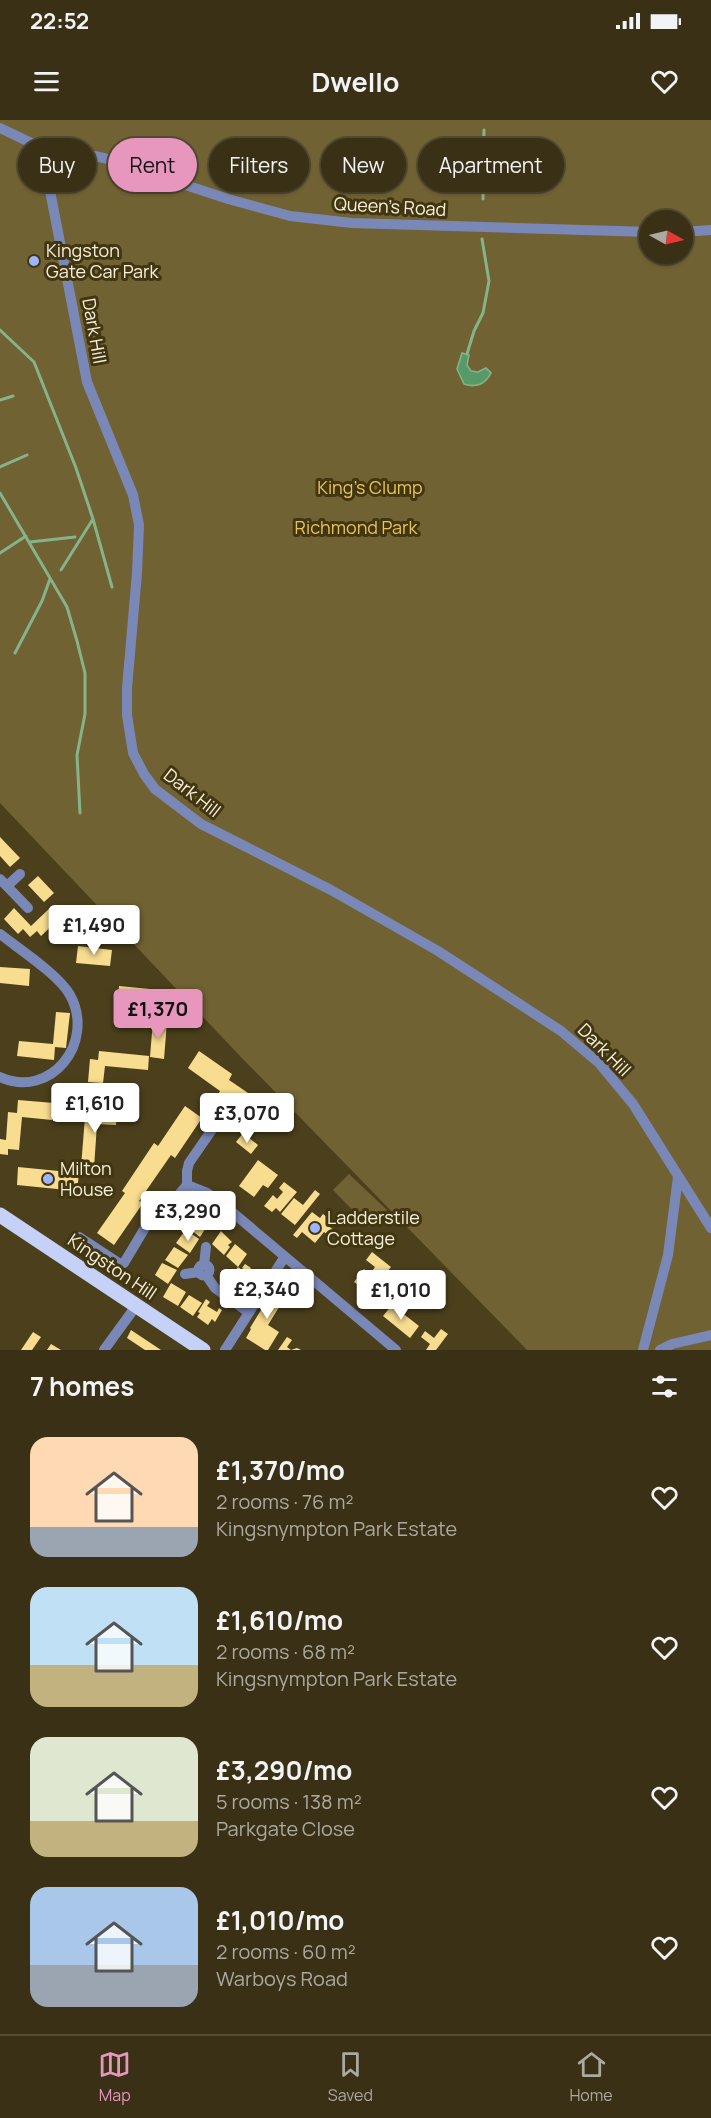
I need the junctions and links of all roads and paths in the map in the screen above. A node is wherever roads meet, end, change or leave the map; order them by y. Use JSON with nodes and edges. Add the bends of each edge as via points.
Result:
{"nodes":[{"id":1,"x":0,"y":128,"type":"edge"},
{"id":2,"x":21,"y":138,"type":"edge"},
{"id":3,"x":96,"y":156,"type":"edge"},
{"id":4,"x":50,"y":192,"type":"edge"},
{"id":5,"x":711,"y":230,"type":"edge"},
{"id":6,"x":693,"y":231,"type":"edge"},
{"id":7,"x":639,"y":232,"type":"edge"},
{"id":8,"x":20,"y":874,"type":"dead end"},
{"id":9,"x":4,"y":882,"type":"edge"},
{"id":10,"x":28,"y":908,"type":"dead end"},
{"id":11,"x":0,"y":934,"type":"edge"},
{"id":12,"x":0,"y":1077,"type":"edge"},
{"id":13,"x":208,"y":1108,"type":"dead end"},
{"id":14,"x":218,"y":1121,"type":"junction"},
{"id":15,"x":238,"y":1124,"type":"dead end"},
{"id":16,"x":678,"y":1177,"type":"junction"},
{"id":17,"x":191,"y":1187,"type":"junction"},
{"id":18,"x":0,"y":1215,"type":"edge"},
{"id":19,"x":711,"y":1228,"type":"edge"},
{"id":20,"x":79,"y":1237,"type":"dead end"},
{"id":21,"x":206,"y":1247,"type":"dead end"},
{"id":22,"x":284,"y":1258,"type":"junction"},
{"id":23,"x":203,"y":1271,"type":"junction"},
{"id":24,"x":185,"y":1274,"type":"dead end"},
{"id":25,"x":136,"y":1306,"type":"junction"},
{"id":26,"x":248,"y":1312,"type":"junction"},
{"id":27,"x":711,"y":1335,"type":"edge"},
{"id":28,"x":104,"y":1350,"type":"edge"},
{"id":29,"x":203,"y":1350,"type":"edge"},
{"id":30,"x":225,"y":1350,"type":"edge"},
{"id":31,"x":396,"y":1350,"type":"edge"},
{"id":32,"x":643,"y":1350,"type":"edge"},
{"id":33,"x":660,"y":1350,"type":"edge"}],
"edges":[{"from":1,"to":2,"type":"street","name":"Queen's Road"},
{"from":3,"to":7,"type":"street","name":"Queen's Road","via":[[290,216],[352,223]]},
{"from":4,"to":16,"type":"street","name":"Dark Hill","via":[[87,382],[133,495],[139,525],[127,715],[133,753],[144,774],[155,789],[201,824],[331,890],[438,951],[561,1031],[599,1063],[633,1104]]},
{"from":5,"to":6,"type":"street"},
{"from":8,"to":9,"type":"street"},
{"from":9,"to":10,"type":"street"},
{"from":11,"to":12,"type":"street","via":[[59,981],[70,995],[79,1022],[67,1060],[56,1070],[30,1082]]},
{"from":13,"to":14,"type":"street","via":[[218,1116]]},
{"from":14,"to":15,"type":"street","via":[[228,1119]]},
{"from":14,"to":17,"type":"street","via":[[189,1162]]},
{"from":16,"to":19,"type":"street","name":"Dark Hill"},
{"from":16,"to":32,"type":"street","via":[[668,1255]]},
{"from":17,"to":20,"type":"street","via":[[175,1200],[158,1206],[124,1263]]},
{"from":17,"to":22,"type":"street","via":[[219,1201]]},
{"from":18,"to":25,"type":"main road","name":"Kingston Hill"},
{"from":21,"to":23,"type":"street"},
{"from":22,"to":26,"type":"street"},
{"from":22,"to":31,"type":"street"},
{"from":23,"to":24,"type":"street"},
{"from":23,"to":26,"type":"street","via":[[215,1288]]},
{"from":25,"to":28,"type":"street"},
{"from":25,"to":29,"type":"main road","name":"Kingston Hill"},
{"from":26,"to":30,"type":"street"},
{"from":27,"to":33,"type":"street"}]}
